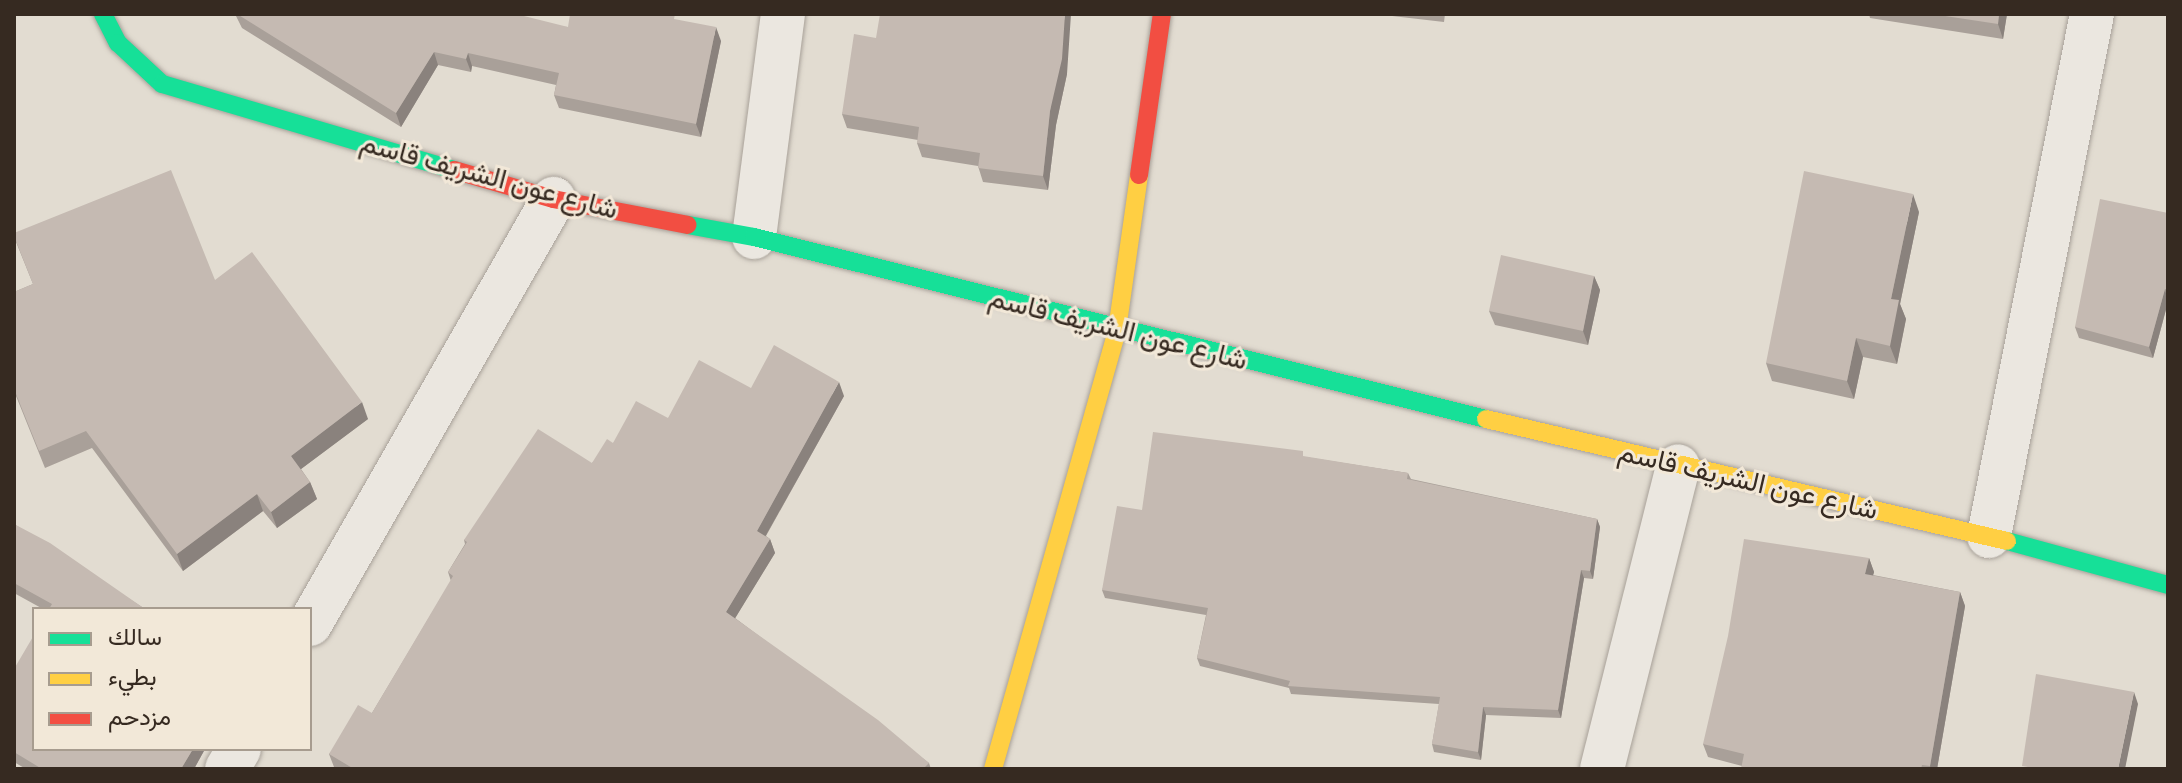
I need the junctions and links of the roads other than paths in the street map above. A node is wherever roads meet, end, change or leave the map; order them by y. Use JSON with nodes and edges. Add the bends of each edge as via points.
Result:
{"nodes":[{"id":1,"x":103,"y":14,"type":"edge"},
{"id":2,"x":783,"y":14,"type":"edge"},
{"id":3,"x":1162,"y":14,"type":"edge"},
{"id":4,"x":2092,"y":14,"type":"edge"},
{"id":5,"x":553,"y":199,"type":"junction"},
{"id":6,"x":754,"y":237,"type":"junction"},
{"id":7,"x":1117,"y":330,"type":"junction"},
{"id":8,"x":1678,"y":466,"type":"junction"},
{"id":9,"x":1989,"y":536,"type":"junction"},
{"id":10,"x":2168,"y":585,"type":"edge"},
{"id":11,"x":312,"y":621,"type":"edge"},
{"id":12,"x":238,"y":751,"type":"edge"},
{"id":13,"x":227,"y":769,"type":"edge"},
{"id":14,"x":993,"y":769,"type":"edge"},
{"id":15,"x":1602,"y":769,"type":"edge"}],
"edges":[{"from":1,"to":5,"type":"street","name":"شارع عون الشريف قاسم","via":[[118,43],[162,84]]},
{"from":2,"to":6,"type":"street"},
{"from":3,"to":7,"type":"street"},
{"from":4,"to":9,"type":"street"},
{"from":5,"to":6,"type":"street","name":"شارع عون الشريف قاسم"},
{"from":5,"to":11,"type":"street"},
{"from":6,"to":7,"type":"street","name":"شارع عون الشريف قاسم"},
{"from":7,"to":8,"type":"street","name":"شارع عون الشريف قاسم"},
{"from":7,"to":14,"type":"street"},
{"from":8,"to":9,"type":"street","name":"شارع عون الشريف قاسم"},
{"from":8,"to":15,"type":"street"},
{"from":9,"to":10,"type":"street","name":"شارع عون الشريف قاسم"},
{"from":12,"to":13,"type":"street"}]}
